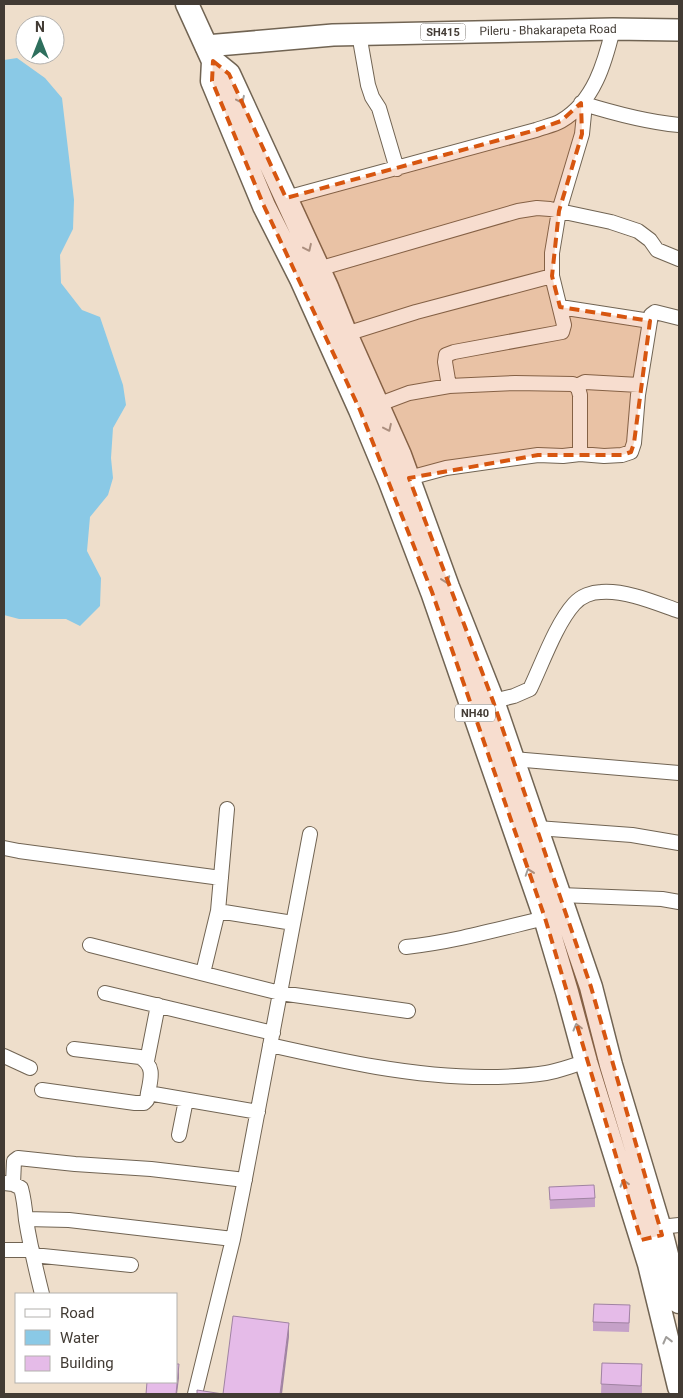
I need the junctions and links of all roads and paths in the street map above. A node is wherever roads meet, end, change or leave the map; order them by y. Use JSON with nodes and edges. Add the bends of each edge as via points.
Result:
{"nodes":[{"id":1,"x":186,"y":4,"type":"edge"},
{"id":2,"x":613,"y":29,"type":"junction"},
{"id":3,"x":679,"y":30,"type":"edge"},
{"id":4,"x":359,"y":34,"type":"junction"},
{"id":5,"x":210,"y":54,"type":"junction"},
{"id":6,"x":581,"y":103,"type":"junction"},
{"id":7,"x":679,"y":125,"type":"edge"},
{"id":8,"x":397,"y":168,"type":"junction"},
{"id":9,"x":286,"y":198,"type":"junction"},
{"id":10,"x":559,"y":211,"type":"junction"},
{"id":11,"x":679,"y":260,"type":"edge"},
{"id":12,"x":318,"y":269,"type":"junction"},
{"id":13,"x":552,"y":276,"type":"junction"},
{"id":14,"x":560,"y":306,"type":"junction"},
{"id":15,"x":679,"y":318,"type":"edge"},
{"id":16,"x":650,"y":321,"type":"junction"},
{"id":17,"x":346,"y":334,"type":"junction"},
{"id":18,"x":639,"y":385,"type":"junction"},
{"id":19,"x":449,"y":386,"type":"junction"},
{"id":20,"x":577,"y":386,"type":"junction"},
{"id":21,"x":377,"y":405,"type":"junction"},
{"id":22,"x":580,"y":454,"type":"junction"},
{"id":23,"x":409,"y":478,"type":"junction"},
{"id":24,"x":679,"y":611,"type":"edge"},
{"id":25,"x":493,"y":701,"type":"junction"},
{"id":26,"x":513,"y":759,"type":"junction"},
{"id":27,"x":679,"y":773,"type":"edge"},
{"id":28,"x":227,"y":809,"type":"dead end"},
{"id":29,"x":537,"y":828,"type":"junction"},
{"id":30,"x":310,"y":834,"type":"dead end"},
{"id":31,"x":679,"y":844,"type":"edge"},
{"id":32,"x":4,"y":848,"type":"edge"},
{"id":33,"x":221,"y":878,"type":"junction"},
{"id":34,"x":560,"y":895,"type":"junction"},
{"id":35,"x":679,"y":902,"type":"edge"},
{"id":36,"x":218,"y":911,"type":"junction"},
{"id":37,"x":545,"y":918,"type":"junction"},
{"id":38,"x":293,"y":923,"type":"junction"},
{"id":39,"x":90,"y":945,"type":"dead end"},
{"id":40,"x":406,"y":947,"type":"dead end"},
{"id":41,"x":202,"y":973,"type":"junction"},
{"id":42,"x":105,"y":993,"type":"dead end"},
{"id":43,"x":280,"y":993,"type":"junction"},
{"id":44,"x":158,"y":1005,"type":"junction"},
{"id":45,"x":408,"y":1011,"type":"dead end"},
{"id":46,"x":271,"y":1039,"type":"junction"},
{"id":47,"x":74,"y":1049,"type":"dead end"},
{"id":48,"x":4,"y":1056,"type":"edge"},
{"id":49,"x":147,"y":1062,"type":"junction"},
{"id":50,"x":611,"y":1065,"type":"junction"},
{"id":51,"x":588,"y":1066,"type":"junction"},
{"id":52,"x":30,"y":1068,"type":"dead end"},
{"id":53,"x":42,"y":1090,"type":"dead end"},
{"id":54,"x":148,"y":1093,"type":"junction"},
{"id":55,"x":186,"y":1100,"type":"junction"},
{"id":56,"x":258,"y":1112,"type":"junction"},
{"id":57,"x":179,"y":1135,"type":"dead end"},
{"id":58,"x":245,"y":1180,"type":"junction"},
{"id":59,"x":8,"y":1183,"type":"edge"},
{"id":60,"x":26,"y":1219,"type":"junction"},
{"id":61,"x":661,"y":1232,"type":"edge"},
{"id":62,"x":233,"y":1239,"type":"junction"},
{"id":63,"x":4,"y":1250,"type":"edge"},
{"id":64,"x":32,"y":1253,"type":"junction"},
{"id":65,"x":131,"y":1266,"type":"dead end"},
{"id":66,"x":42,"y":1293,"type":"edge"},
{"id":67,"x":679,"y":1302,"type":"edge"},
{"id":68,"x":679,"y":1387,"type":"edge"},
{"id":69,"x":195,"y":1394,"type":"edge"}],
"edges":[{"from":1,"to":5,"type":"highway","number":"NH40"},
{"from":2,"to":3,"type":"main road","name":"Pileru - Bhakarapeta Road","number":"SH415"},
{"from":2,"to":4,"type":"main road","name":"Pileru - Bhakarapeta Road","number":"SH415"},
{"from":2,"to":6,"type":"street","via":[[599,74]]},
{"from":4,"to":5,"type":"main road","name":"Pileru - Bhakarapeta Road","number":"SH415"},
{"from":4,"to":8,"type":"street","via":[[368,85],[379,108]]},
{"from":5,"to":9,"type":"highway","number":"NH40","one_way":true,"via":[[229,74]]},
{"from":37,"to":5,"type":"highway","number":"NH40","one_way":true,"via":[[390,482],[330,340],[261,197],[212,80]]},
{"from":6,"to":7,"type":"street","via":[[608,112]]},
{"from":6,"to":8,"type":"street","via":[[561,121],[536,130]]},
{"from":6,"to":10,"type":"street","via":[[584,114],[582,134]]},
{"from":8,"to":9,"type":"street"},
{"from":9,"to":12,"type":"highway","number":"NH40","one_way":true},
{"from":10,"to":11,"type":"street","via":[[611,222],[638,232],[650,240],[656,250]]},
{"from":10,"to":12,"type":"street","via":[[536,208],[518,211]]},
{"from":10,"to":13,"type":"street"},
{"from":12,"to":17,"type":"highway","number":"NH40"},
{"from":13,"to":14,"type":"street"},
{"from":13,"to":17,"type":"street"},
{"from":14,"to":16,"type":"street"},
{"from":14,"to":19,"type":"street","via":[[564,325],[562,332],[446,356]]},
{"from":15,"to":16,"type":"street","via":[[655,312]]},
{"from":16,"to":18,"type":"street"},
{"from":17,"to":21,"type":"highway","number":"NH40"},
{"from":18,"to":20,"type":"street","via":[[585,382]]},
{"from":18,"to":22,"type":"street","via":[[631,452],[604,456]]},
{"from":19,"to":20,"type":"street","via":[[541,383]]},
{"from":19,"to":21,"type":"street","via":[[409,393]]},
{"from":20,"to":22,"type":"street","via":[[580,395]]},
{"from":21,"to":23,"type":"highway","number":"NH40","one_way":true},
{"from":22,"to":23,"type":"street","via":[[538,455],[446,468]]},
{"from":23,"to":25,"type":"highway","number":"NH40","one_way":true},
{"from":24,"to":25,"type":"street","via":[[619,593],[586,595],[575,603],[561,622],[530,689]]},
{"from":25,"to":26,"type":"highway","number":"NH40"},
{"from":26,"to":27,"type":"street"},
{"from":26,"to":29,"type":"highway","number":"NH40"},
{"from":28,"to":33,"type":"street"},
{"from":29,"to":31,"type":"street","via":[[632,835]]},
{"from":29,"to":34,"type":"highway","number":"NH40"},
{"from":30,"to":38,"type":"street"},
{"from":32,"to":33,"type":"street"},
{"from":33,"to":36,"type":"street"},
{"from":34,"to":35,"type":"street"},
{"from":34,"to":50,"type":"highway","number":"NH40"},
{"from":36,"to":38,"type":"street"},
{"from":36,"to":41,"type":"street"},
{"from":37,"to":40,"type":"street"},
{"from":51,"to":37,"type":"highway","number":"NH40","one_way":true},
{"from":38,"to":43,"type":"street"},
{"from":39,"to":41,"type":"street"},
{"from":41,"to":43,"type":"street"},
{"from":42,"to":44,"type":"street"},
{"from":43,"to":45,"type":"street"},
{"from":43,"to":46,"type":"street"},
{"from":44,"to":46,"type":"street"},
{"from":44,"to":49,"type":"street"},
{"from":46,"to":51,"type":"street","via":[[332,1059],[395,1070],[462,1076],[512,1076]]},
{"from":46,"to":56,"type":"street"},
{"from":47,"to":49,"type":"street","via":[[140,1057]]},
{"from":48,"to":52,"type":"street"},
{"from":49,"to":54,"type":"street","via":[[151,1076]]},
{"from":50,"to":51,"type":"highway"},
{"from":50,"to":61,"type":"highway","number":"NH40"},
{"from":61,"to":51,"type":"highway","number":"NH40","one_way":true},
{"from":53,"to":54,"type":"street","via":[[135,1103],[144,1103]]},
{"from":54,"to":55,"type":"street"},
{"from":55,"to":56,"type":"street"},
{"from":55,"to":57,"type":"street"},
{"from":56,"to":58,"type":"street"},
{"from":58,"to":59,"type":"street","via":[[18,1158],[14,1161]]},
{"from":58,"to":62,"type":"street"},
{"from":59,"to":60,"type":"street","via":[[21,1188]]},
{"from":60,"to":62,"type":"street","via":[[70,1220]]},
{"from":60,"to":64,"type":"street"},
{"from":61,"to":67,"type":"highway","number":"NH40"},
{"from":68,"to":61,"type":"highway","number":"NH40","one_way":true,"via":[[648,1264]]},
{"from":62,"to":69,"type":"street"},
{"from":63,"to":64,"type":"street"},
{"from":64,"to":65,"type":"street"},
{"from":64,"to":66,"type":"street"}]}
